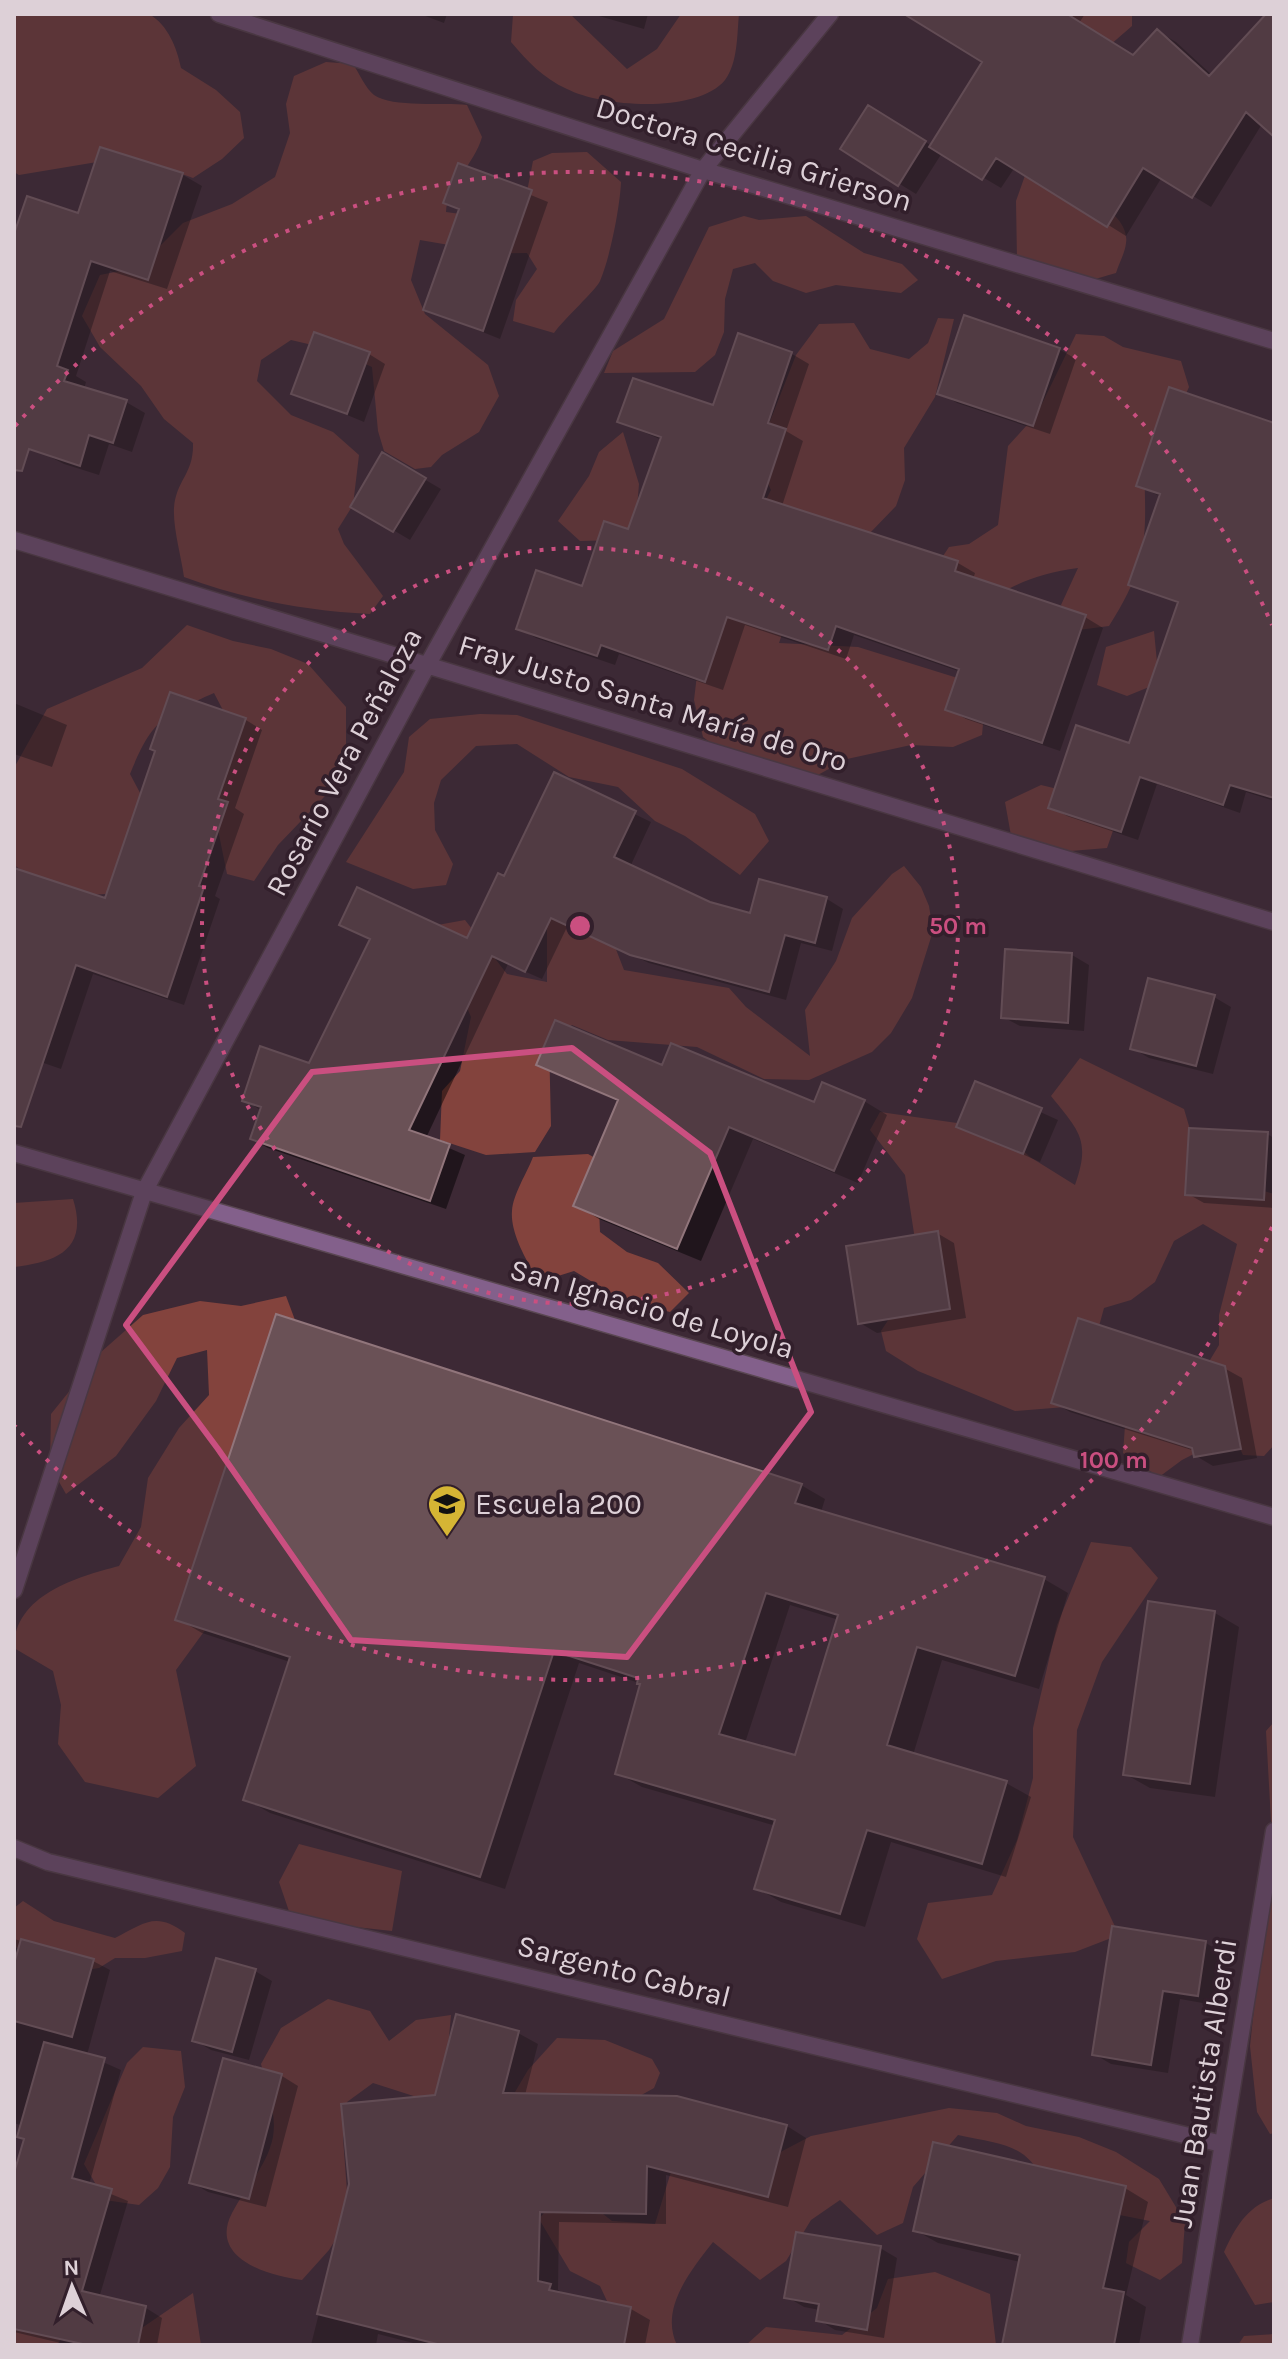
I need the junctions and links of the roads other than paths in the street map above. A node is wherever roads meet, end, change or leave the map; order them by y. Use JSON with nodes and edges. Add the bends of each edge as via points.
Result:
{"nodes":[{"id":1,"x":219,"y":14,"type":"edge"},
{"id":2,"x":830,"y":14,"type":"edge"},
{"id":3,"x":703,"y":170,"type":"junction"},
{"id":4,"x":1274,"y":341,"type":"edge"},
{"id":5,"x":14,"y":540,"type":"edge"},
{"id":6,"x":428,"y":664,"type":"junction"},
{"id":7,"x":1274,"y":922,"type":"edge"},
{"id":8,"x":14,"y":1153,"type":"edge"},
{"id":9,"x":144,"y":1192,"type":"junction"},
{"id":10,"x":1274,"y":1517,"type":"edge"},
{"id":11,"x":14,"y":1590,"type":"edge"},
{"id":12,"x":1274,"y":1831,"type":"edge"},
{"id":13,"x":14,"y":1848,"type":"edge"},
{"id":14,"x":1222,"y":2144,"type":"junction"},
{"id":15,"x":1190,"y":2345,"type":"edge"}],
"edges":[{"from":1,"to":3,"type":"street","name":"Doctora Cecilia Grierson"},
{"from":2,"to":3,"type":"street","name":"Rosario Vera Peñaloza"},
{"from":3,"to":4,"type":"street","name":"Doctora Cecilia Grierson"},
{"from":3,"to":6,"type":"street","name":"Rosario Vera Peñaloza"},
{"from":5,"to":6,"type":"street","name":"Fray Justo Santa María de Oro"},
{"from":6,"to":7,"type":"street","name":"Fray Justo Santa María de Oro"},
{"from":6,"to":9,"type":"street","name":"Rosario Vera Peñaloza"},
{"from":8,"to":9,"type":"street","name":"San Ignacio de Loyola"},
{"from":9,"to":10,"type":"street","name":"San Ignacio de Loyola"},
{"from":9,"to":11,"type":"street","name":"Rosario Vera Peñaloza"},
{"from":12,"to":14,"type":"street","name":"Juan Bautista Alberdi"},
{"from":13,"to":14,"type":"street","name":"Sargento Cabral","via":[[48,1862]]},
{"from":14,"to":15,"type":"street","name":"Juan Bautista Alberdi"}]}
